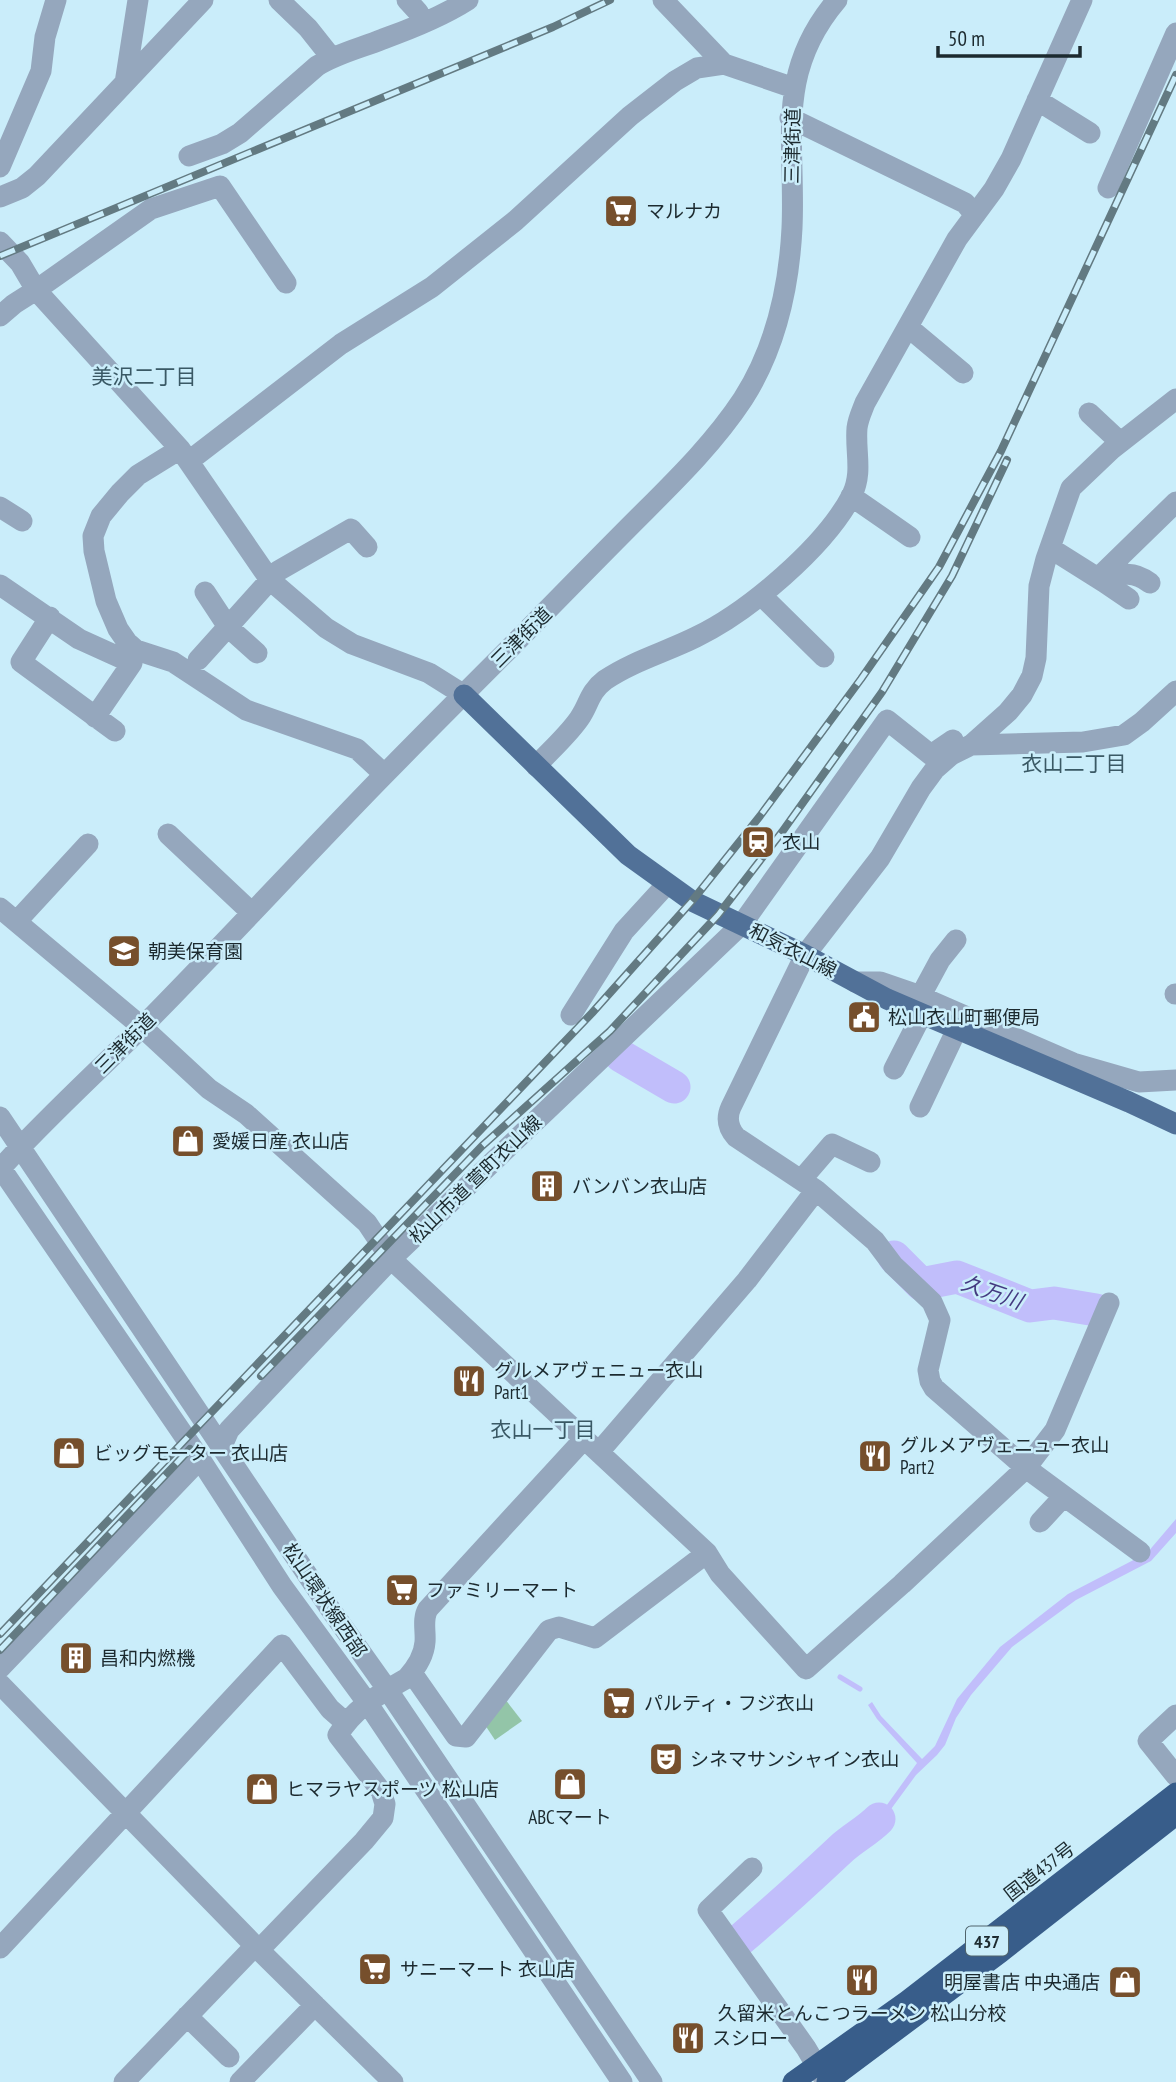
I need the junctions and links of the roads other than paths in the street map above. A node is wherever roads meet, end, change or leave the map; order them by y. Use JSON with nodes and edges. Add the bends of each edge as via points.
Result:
{"nodes":[{"id":1,"x":56,"y":0,"type":"edge"},
{"id":2,"x":138,"y":0,"type":"edge"},
{"id":3,"x":203,"y":0,"type":"edge"},
{"id":4,"x":279,"y":0,"type":"edge"},
{"id":5,"x":407,"y":0,"type":"edge"},
{"id":6,"x":468,"y":0,"type":"edge"},
{"id":7,"x":663,"y":0,"type":"edge"},
{"id":8,"x":838,"y":0,"type":"edge"},
{"id":9,"x":1082,"y":0,"type":"edge"},
{"id":10,"x":423,"y":22,"type":"junction"},
{"id":11,"x":1176,"y":33,"type":"edge"},
{"id":12,"x":119,"y":49,"type":"dead end"},
{"id":13,"x":331,"y":57,"type":"junction"},
{"id":14,"x":724,"y":64,"type":"junction"},
{"id":15,"x":125,"y":83,"type":"junction"},
{"id":16,"x":794,"y":88,"type":"junction"},
{"id":17,"x":1037,"y":100,"type":"junction"},
{"id":18,"x":790,"y":118,"type":"junction"},
{"id":19,"x":1090,"y":133,"type":"dead end"},
{"id":20,"x":189,"y":156,"type":"dead end"},
{"id":21,"x":0,"y":167,"type":"edge"},
{"id":22,"x":1108,"y":188,"type":"dead end"},
{"id":23,"x":0,"y":197,"type":"edge"},
{"id":24,"x":975,"y":215,"type":"junction"},
{"id":25,"x":0,"y":242,"type":"edge"},
{"id":26,"x":286,"y":283,"type":"dead end"},
{"id":27,"x":36,"y":290,"type":"junction"},
{"id":28,"x":0,"y":316,"type":"edge"},
{"id":29,"x":908,"y":327,"type":"junction"},
{"id":30,"x":963,"y":373,"type":"dead end"},
{"id":31,"x":1176,"y":399,"type":"edge"},
{"id":32,"x":1089,"y":413,"type":"dead end"},
{"id":33,"x":1119,"y":442,"type":"junction"},
{"id":34,"x":184,"y":455,"type":"junction"},
{"id":35,"x":851,"y":496,"type":"junction"},
{"id":36,"x":1176,"y":502,"type":"edge"},
{"id":37,"x":0,"y":507,"type":"edge"},
{"id":38,"x":22,"y":521,"type":"dead end"},
{"id":39,"x":910,"y":537,"type":"dead end"},
{"id":40,"x":368,"y":547,"type":"dead end"},
{"id":41,"x":1049,"y":548,"type":"junction"},
{"id":42,"x":270,"y":580,"type":"junction"},
{"id":43,"x":1101,"y":580,"type":"junction"},
{"id":44,"x":1150,"y":583,"type":"dead end"},
{"id":45,"x":0,"y":585,"type":"edge"},
{"id":46,"x":205,"y":592,"type":"dead end"},
{"id":47,"x":761,"y":595,"type":"junction"},
{"id":48,"x":1129,"y":599,"type":"dead end"},
{"id":49,"x":50,"y":617,"type":"junction"},
{"id":50,"x":228,"y":627,"type":"junction"},
{"id":51,"x":257,"y":653,"type":"dead end"},
{"id":52,"x":824,"y":657,"type":"dead end"},
{"id":53,"x":198,"y":660,"type":"dead end"},
{"id":54,"x":1176,"y":691,"type":"edge"},
{"id":55,"x":464,"y":695,"type":"junction"},
{"id":56,"x":95,"y":717,"type":"junction"},
{"id":57,"x":115,"y":732,"type":"dead end"},
{"id":58,"x":971,"y":745,"type":"junction"},
{"id":59,"x":536,"y":766,"type":"junction"},
{"id":60,"x":384,"y":774,"type":"junction"},
{"id":61,"x":168,"y":834,"type":"dead end"},
{"id":62,"x":88,"y":844,"type":"dead end"},
{"id":63,"x":667,"y":884,"type":"junction"},
{"id":64,"x":0,"y":908,"type":"edge"},
{"id":65,"x":251,"y":913,"type":"junction"},
{"id":66,"x":17,"y":922,"type":"junction"},
{"id":67,"x":742,"y":924,"type":"junction"},
{"id":68,"x":956,"y":940,"type":"dead end"},
{"id":69,"x":805,"y":955,"type":"junction"},
{"id":70,"x":921,"y":1005,"type":"junction"},
{"id":71,"x":571,"y":1015,"type":"dead end"},
{"id":72,"x":142,"y":1027,"type":"junction"},
{"id":73,"x":957,"y":1029,"type":"junction"},
{"id":74,"x":894,"y":1069,"type":"dead end"},
{"id":75,"x":1176,"y":1080,"type":"edge"},
{"id":76,"x":920,"y":1107,"type":"dead end"},
{"id":77,"x":0,"y":1117,"type":"edge"},
{"id":78,"x":1176,"y":1124,"type":"edge"},
{"id":79,"x":20,"y":1147,"type":"junction"},
{"id":80,"x":870,"y":1162,"type":"dead end"},
{"id":81,"x":0,"y":1168,"type":"edge"},
{"id":82,"x":809,"y":1185,"type":"junction"},
{"id":83,"x":391,"y":1259,"type":"junction"},
{"id":84,"x":1109,"y":1303,"type":"dead end"},
{"id":85,"x":591,"y":1445,"type":"junction"},
{"id":86,"x":222,"y":1446,"type":"junction"},
{"id":87,"x":200,"y":1459,"type":"junction"},
{"id":88,"x":1026,"y":1468,"type":"junction"},
{"id":89,"x":1064,"y":1496,"type":"junction"},
{"id":90,"x":1040,"y":1522,"type":"dead end"},
{"id":91,"x":1140,"y":1552,"type":"dead end"},
{"id":92,"x":707,"y":1553,"type":"junction"},
{"id":93,"x":0,"y":1668,"type":"edge"},
{"id":94,"x":412,"y":1673,"type":"junction"},
{"id":95,"x":0,"y":1684,"type":"edge"},
{"id":96,"x":387,"y":1689,"type":"junction"},
{"id":97,"x":366,"y":1702,"type":"junction"},
{"id":98,"x":1176,"y":1715,"type":"edge"},
{"id":99,"x":346,"y":1723,"type":"junction"},
{"id":100,"x":1176,"y":1776,"type":"edge"},
{"id":101,"x":1176,"y":1793,"type":"edge"},
{"id":102,"x":126,"y":1812,"type":"junction"},
{"id":103,"x":1176,"y":1815,"type":"edge"},
{"id":104,"x":752,"y":1868,"type":"dead end"},
{"id":105,"x":0,"y":1948,"type":"edge"},
{"id":106,"x":257,"y":1948,"type":"junction"},
{"id":107,"x":315,"y":2005,"type":"junction"},
{"id":108,"x":187,"y":2017,"type":"junction"},
{"id":109,"x":229,"y":2057,"type":"dead end"},
{"id":110,"x":823,"y":2076,"type":"edge"},
{"id":111,"x":124,"y":2082,"type":"edge"},
{"id":112,"x":240,"y":2082,"type":"edge"},
{"id":113,"x":393,"y":2082,"type":"edge"},
{"id":114,"x":622,"y":2082,"type":"edge"},
{"id":115,"x":652,"y":2082,"type":"edge"},
{"id":116,"x":793,"y":2082,"type":"edge"}],
"edges":[{"from":1,"to":21,"type":"street","via":[[44,37],[41,71]]},
{"from":2,"to":15,"type":"street"},
{"from":3,"to":15,"type":"street"},
{"from":4,"to":13,"type":"street"},
{"from":5,"to":10,"type":"street"},
{"from":6,"to":10,"type":"street"},
{"from":7,"to":14,"type":"street"},
{"from":8,"to":16,"type":"street","name":"三津街道","via":[[812,37]]},
{"from":9,"to":17,"type":"street"},
{"from":10,"to":13,"type":"street"},
{"from":11,"to":22,"type":"street"},
{"from":12,"to":15,"type":"street"},
{"from":13,"to":20,"type":"street","via":[[240,133]]},
{"from":14,"to":16,"type":"street"},
{"from":14,"to":34,"type":"street","via":[[697,68],[675,81],[432,287],[341,344]]},
{"from":15,"to":23,"type":"street","via":[[37,176]]},
{"from":16,"to":18,"type":"street","name":"三津街道"},
{"from":17,"to":19,"type":"street"},
{"from":17,"to":24,"type":"street","via":[[1011,159]]},
{"from":18,"to":24,"type":"street","via":[[965,203]]},
{"from":18,"to":55,"type":"street","name":"三津街道","via":[[789,273],[774,332],[745,396],[687,468]]},
{"from":24,"to":29,"type":"street"},
{"from":25,"to":27,"type":"street"},
{"from":26,"to":27,"type":"street","via":[[220,186],[151,209]]},
{"from":27,"to":28,"type":"street"},
{"from":27,"to":34,"type":"street"},
{"from":29,"to":30,"type":"street"},
{"from":29,"to":35,"type":"street","via":[[859,417],[860,467]]},
{"from":31,"to":33,"type":"street"},
{"from":32,"to":33,"type":"street"},
{"from":33,"to":41,"type":"street","via":[[1071,488]]},
{"from":34,"to":42,"type":"street"},
{"from":34,"to":60,"type":"street","via":[[138,475],[101,516],[93,536],[106,601],[118,629],[136,650],[173,662],[246,710],[357,749]]},
{"from":35,"to":39,"type":"street"},
{"from":35,"to":47,"type":"street","via":[[824,534]]},
{"from":36,"to":43,"type":"street"},
{"from":37,"to":38,"type":"street"},
{"from":40,"to":42,"type":"street","via":[[351,529]]},
{"from":41,"to":43,"type":"street"},
{"from":41,"to":58,"type":"street","via":[[1039,586],[1032,676],[1008,712]]},
{"from":42,"to":50,"type":"street"},
{"from":42,"to":55,"type":"street","via":[[352,644],[429,673]]},
{"from":43,"to":44,"type":"street","via":[[1127,573]]},
{"from":43,"to":48,"type":"street"},
{"from":45,"to":49,"type":"street"},
{"from":46,"to":50,"type":"street"},
{"from":47,"to":52,"type":"street"},
{"from":47,"to":59,"type":"street","via":[[724,624],[628,666],[603,682],[588,698],[579,720]]},
{"from":49,"to":56,"type":"street","via":[[21,662]]},
{"from":49,"to":56,"type":"street","via":[[79,639],[132,663]]},
{"from":50,"to":51,"type":"street"},
{"from":50,"to":53,"type":"street"},
{"from":54,"to":58,"type":"street","via":[[1124,735],[1107,740]]},
{"from":55,"to":59,"type":"main road","name":"和気衣山線"},
{"from":55,"to":60,"type":"street","name":"三津街道"},
{"from":56,"to":57,"type":"street"},
{"from":58,"to":67,"type":"street","name":"松山市道 萱町衣山線","via":[[964,733],[931,755],[887,720]]},
{"from":58,"to":69,"type":"street","via":[[935,769],[880,858]]},
{"from":59,"to":63,"type":"main road","name":"和気衣山線","via":[[628,855]]},
{"from":60,"to":65,"type":"street","name":"三津街道"},
{"from":61,"to":65,"type":"street"},
{"from":62,"to":66,"type":"street"},
{"from":63,"to":67,"type":"main road","name":"和気衣山線"},
{"from":63,"to":71,"type":"street","via":[[624,930]]},
{"from":64,"to":66,"type":"street"},
{"from":65,"to":72,"type":"street","name":"三津街道"},
{"from":66,"to":72,"type":"street"},
{"from":67,"to":69,"type":"main road","name":"和気衣山線"},
{"from":67,"to":83,"type":"street","name":"松山市道 萱町衣山線"},
{"from":68,"to":70,"type":"street","via":[[940,960]]},
{"from":69,"to":70,"type":"main road","name":"和気衣山線","via":[[855,982]]},
{"from":69,"to":82,"type":"street","via":[[728,1119],[736,1138]]},
{"from":70,"to":73,"type":"main road","name":"和気衣山線"},
{"from":70,"to":74,"type":"street"},
{"from":70,"to":75,"type":"street","via":[[1073,1063],[1139,1082]]},
{"from":72,"to":79,"type":"street","name":"三津街道"},
{"from":72,"to":83,"type":"street","via":[[367,1223]]},
{"from":73,"to":76,"type":"street"},
{"from":73,"to":78,"type":"main road","name":"和気衣山線"},
{"from":77,"to":79,"type":"street","name":"松山環状線西部"},
{"from":79,"to":81,"type":"street","name":"三津街道"},
{"from":79,"to":86,"type":"street","name":"松山環状線西部"},
{"from":80,"to":82,"type":"street","via":[[832,1144]]},
{"from":81,"to":87,"type":"street","name":"松山環状線西部"},
{"from":82,"to":85,"type":"street","via":[[747,1280]]},
{"from":82,"to":88,"type":"street","via":[[874,1241],[935,1306],[940,1325],[928,1370],[932,1385]]},
{"from":83,"to":85,"type":"street"},
{"from":83,"to":86,"type":"street","name":"松山市道 萱町衣山線","via":[[229,1430]]},
{"from":84,"to":88,"type":"street","via":[[1055,1430]]},
{"from":85,"to":92,"type":"street"},
{"from":85,"to":94,"type":"street","via":[[428,1609],[423,1652]]},
{"from":86,"to":96,"type":"street","name":"松山環状線西部"},
{"from":87,"to":93,"type":"street"},
{"from":87,"to":97,"type":"street","name":"松山環状線西部","via":[[282,1586]]},
{"from":88,"to":89,"type":"street"},
{"from":88,"to":92,"type":"street","via":[[806,1670],[720,1574]]},
{"from":89,"to":90,"type":"street"},
{"from":89,"to":91,"type":"street"},
{"from":92,"to":94,"type":"street","via":[[595,1638],[559,1627],[549,1630],[466,1737],[456,1736]]},
{"from":94,"to":96,"type":"street"},
{"from":95,"to":102,"type":"street"},
{"from":96,"to":97,"type":"street"},
{"from":96,"to":115,"type":"street","name":"松山環状線西部"},
{"from":97,"to":99,"type":"street"},
{"from":97,"to":114,"type":"street","name":"松山環状線西部"},
{"from":98,"to":100,"type":"street","via":[[1148,1741]]},
{"from":99,"to":102,"type":"street","via":[[282,1645]]},
{"from":99,"to":106,"type":"street","via":[[338,1735],[381,1791],[383,1818]]},
{"from":101,"to":110,"type":"highway","name":"国道437号","number":"437"},
{"from":102,"to":105,"type":"street"},
{"from":102,"to":106,"type":"street"},
{"from":103,"to":110,"type":"highway","name":"国道437号","number":"437","via":[[1001,1952]]},
{"from":104,"to":110,"type":"street","via":[[708,1910]]},
{"from":106,"to":107,"type":"street"},
{"from":106,"to":108,"type":"street"},
{"from":107,"to":112,"type":"street"},
{"from":107,"to":113,"type":"street"},
{"from":108,"to":109,"type":"street"},
{"from":108,"to":111,"type":"street"},
{"from":110,"to":116,"type":"highway","name":"国道437号","number":"437"}]}
